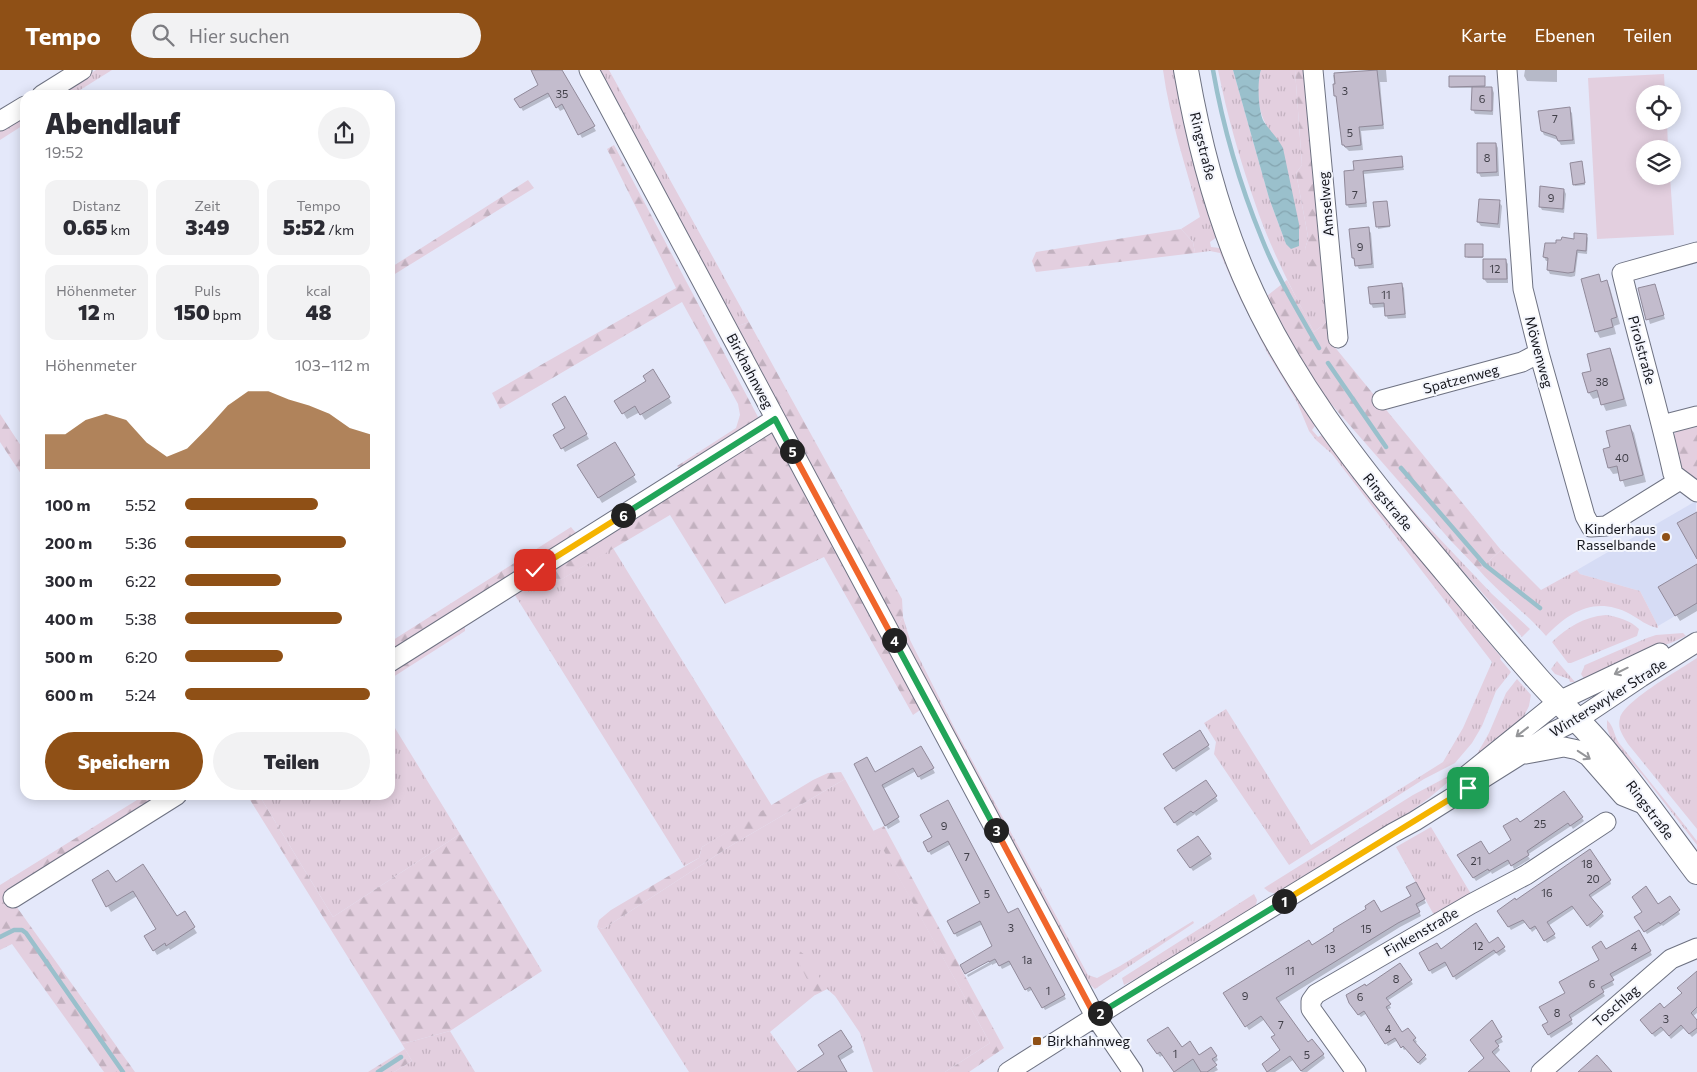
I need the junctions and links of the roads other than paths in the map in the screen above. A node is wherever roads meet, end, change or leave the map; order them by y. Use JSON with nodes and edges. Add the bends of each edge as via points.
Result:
{"nodes":[{"id":1,"x":82,"y":70,"type":"edge"},
{"id":2,"x":589,"y":70,"type":"edge"},
{"id":3,"x":1186,"y":70,"type":"edge"},
{"id":4,"x":1313,"y":70,"type":"edge"},
{"id":5,"x":1507,"y":70,"type":"edge"},
{"id":6,"x":50,"y":90,"type":"edge"},
{"id":7,"x":20,"y":109,"type":"edge"},
{"id":8,"x":0,"y":121,"type":"edge"},
{"id":9,"x":1697,"y":252,"type":"edge"},
{"id":10,"x":1338,"y":338,"type":"dead end"},
{"id":11,"x":1539,"y":353,"type":"junction"},
{"id":12,"x":1382,"y":400,"type":"dead end"},
{"id":13,"x":1697,"y":416,"type":"edge"},
{"id":14,"x":775,"y":419,"type":"junction"},
{"id":15,"x":1662,"y":425,"type":"junction"},
{"id":16,"x":1680,"y":480,"type":"junction"},
{"id":17,"x":1697,"y":492,"type":"edge"},
{"id":18,"x":1697,"y":637,"type":"edge"},
{"id":19,"x":1697,"y":642,"type":"edge"},
{"id":20,"x":395,"y":659,"type":"edge"},
{"id":21,"x":1559,"y":701,"type":"junction"},
{"id":22,"x":1578,"y":720,"type":"junction"},
{"id":23,"x":1520,"y":755,"type":"junction"},
{"id":24,"x":169,"y":800,"type":"edge"},
{"id":25,"x":1648,"y":806,"type":"junction"},
{"id":26,"x":1606,"y":822,"type":"dead end"},
{"id":27,"x":1393,"y":833,"type":"junction"},
{"id":28,"x":1697,"y":872,"type":"edge"},
{"id":29,"x":13,"y":898,"type":"dead end"},
{"id":30,"x":1697,"y":948,"type":"edge"},
{"id":31,"x":1095,"y":1016,"type":"junction"},
{"id":32,"x":1008,"y":1072,"type":"edge"},
{"id":33,"x":1133,"y":1072,"type":"edge"},
{"id":34,"x":1356,"y":1072,"type":"edge"},
{"id":35,"x":1541,"y":1072,"type":"edge"}],
"edges":[{"from":1,"to":6,"type":"street"},
{"from":2,"to":14,"type":"street","name":"Birkhahnweg"},
{"from":3,"to":21,"type":"main road","name":"Ringstraße","via":[[1209,173],[1227,230],[1244,275],[1283,351],[1320,412],[1371,482]]},
{"from":4,"to":10,"type":"street","name":"Amselweg"},
{"from":5,"to":11,"type":"street","name":"Möwenweg","via":[[1523,290]]},
{"from":7,"to":8,"type":"street"},
{"from":9,"to":15,"type":"street","name":"Pirolstraße","via":[[1622,273]]},
{"from":11,"to":12,"type":"street","name":"Spatzenweg","via":[[1522,362]]},
{"from":11,"to":16,"type":"street","name":"Möwenweg","via":[[1585,516],[1591,527],[1606,526]]},
{"from":13,"to":15,"type":"street"},
{"from":14,"to":20,"type":"street"},
{"from":14,"to":31,"type":"street","name":"Birkhahnweg"},
{"from":15,"to":16,"type":"street","name":"Pirolstraße","via":[[1673,474]]},
{"from":16,"to":17,"type":"street","name":"Pirolstraße"},
{"from":18,"to":21,"type":"street","one_way":true},
{"from":19,"to":22,"type":"street","name":"Winterswyker Straße"},
{"from":21,"to":22,"type":"main road","name":"Ringstraße"},
{"from":21,"to":27,"type":"street","one_way":true},
{"from":22,"to":23,"type":"street","name":"Winterswyker Straße","via":[[1553,732]]},
{"from":22,"to":25,"type":"main road","name":"Ringstraße"},
{"from":23,"to":25,"type":"street","name":"Winterswyker Straße","one_way":true,"via":[[1564,747],[1578,750],[1588,756],[1623,796]]},
{"from":23,"to":27,"type":"street","name":"Winterswyker Straße"},
{"from":24,"to":29,"type":"street"},
{"from":25,"to":28,"type":"main road","name":"Ringstraße"},
{"from":26,"to":34,"type":"street","name":"Finkenstraße","via":[[1526,875],[1316,994],[1311,1001],[1311,1009]]},
{"from":27,"to":31,"type":"street","name":"Winterswyker Straße"},
{"from":30,"to":35,"type":"street","name":"Toschlag","via":[[1671,959]]},
{"from":31,"to":32,"type":"street","name":"Winterswyker Straße"},
{"from":31,"to":33,"type":"street","name":"Birkhahnweg"}]}
